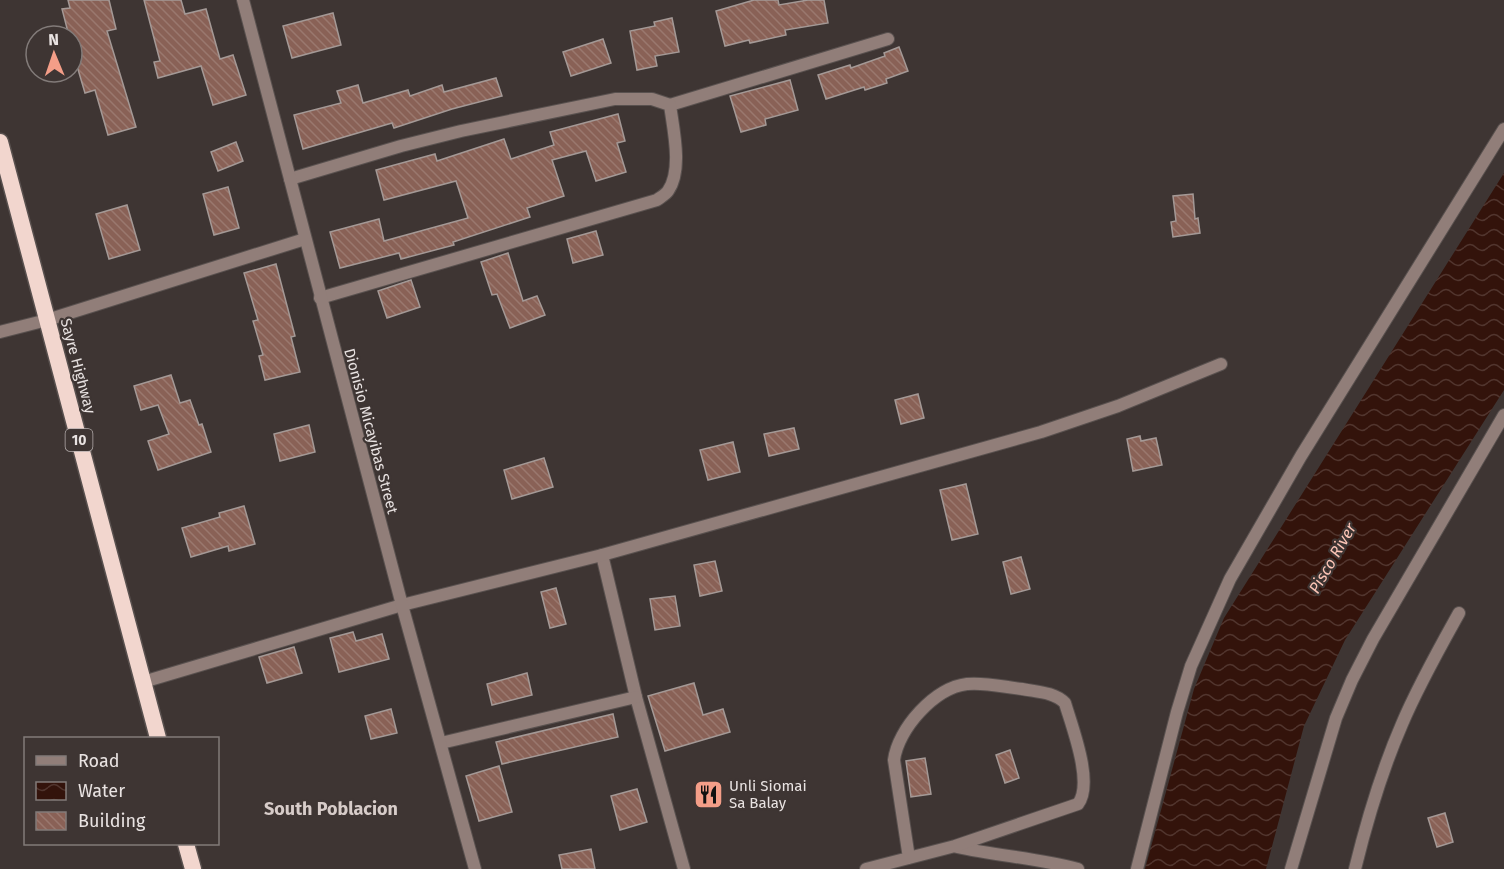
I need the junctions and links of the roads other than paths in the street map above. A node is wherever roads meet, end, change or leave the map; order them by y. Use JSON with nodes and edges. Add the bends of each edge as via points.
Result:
{"nodes":[{"id":1,"x":243,"y":0,"type":"edge"},
{"id":2,"x":888,"y":39,"type":"dead end"},
{"id":3,"x":670,"y":105,"type":"junction"},
{"id":4,"x":1504,"y":129,"type":"edge"},
{"id":5,"x":0,"y":142,"type":"edge"},
{"id":6,"x":290,"y":179,"type":"junction"},
{"id":7,"x":305,"y":239,"type":"junction"},
{"id":8,"x":320,"y":298,"type":"junction"},
{"id":9,"x":47,"y":320,"type":"junction"},
{"id":10,"x":0,"y":332,"type":"edge"},
{"id":11,"x":1221,"y":364,"type":"dead end"},
{"id":12,"x":1504,"y":415,"type":"edge"},
{"id":13,"x":602,"y":555,"type":"junction"},
{"id":14,"x":402,"y":605,"type":"junction"},
{"id":15,"x":1459,"y":613,"type":"dead end"},
{"id":16,"x":143,"y":682,"type":"junction"},
{"id":17,"x":636,"y":697,"type":"junction"},
{"id":18,"x":158,"y":737,"type":"edge"},
{"id":19,"x":441,"y":743,"type":"junction"},
{"id":20,"x":187,"y":845,"type":"edge"},
{"id":21,"x":956,"y":846,"type":"junction"},
{"id":22,"x":909,"y":858,"type":"junction"},
{"id":23,"x":193,"y":869,"type":"edge"},
{"id":24,"x":475,"y":869,"type":"edge"},
{"id":25,"x":684,"y":869,"type":"edge"},
{"id":26,"x":866,"y":869,"type":"edge"},
{"id":27,"x":1078,"y":869,"type":"edge"},
{"id":28,"x":1137,"y":869,"type":"edge"},
{"id":29,"x":1291,"y":869,"type":"edge"},
{"id":30,"x":1355,"y":869,"type":"edge"}],
"edges":[{"from":1,"to":6,"type":"street","name":"Dionisio Micayibas Street"},
{"from":2,"to":3,"type":"street"},
{"from":3,"to":6,"type":"street","via":[[652,99],[615,99],[451,134]]},
{"from":3,"to":8,"type":"street","via":[[674,179],[668,192],[657,200]]},
{"from":4,"to":28,"type":"street","via":[[1301,456],[1230,579],[1191,666]]},
{"from":5,"to":9,"type":"highway","name":"Sayre Highway","number":"10"},
{"from":6,"to":7,"type":"street","name":"Dionisio Micayibas Street"},
{"from":7,"to":8,"type":"street","name":"Dionisio Micayibas Street"},
{"from":7,"to":9,"type":"street"},
{"from":8,"to":14,"type":"street","name":"Dionisio Micayibas Street"},
{"from":9,"to":10,"type":"street"},
{"from":9,"to":16,"type":"highway","name":"Sayre Highway","number":"10"},
{"from":11,"to":13,"type":"street","via":[[1041,432]]},
{"from":12,"to":29,"type":"street","via":[[1352,680],[1336,718]]},
{"from":13,"to":14,"type":"street"},
{"from":13,"to":17,"type":"street"},
{"from":14,"to":16,"type":"street"},
{"from":14,"to":19,"type":"street","name":"Dionisio Micayibas Street"},
{"from":15,"to":30,"type":"street","via":[[1402,724],[1376,794]]},
{"from":16,"to":18,"type":"highway","name":"Sayre Highway","number":"10"},
{"from":17,"to":19,"type":"street"},
{"from":17,"to":25,"type":"street"},
{"from":19,"to":24,"type":"street","name":"Dionisio Micayibas Street"},
{"from":20,"to":23,"type":"highway"},
{"from":21,"to":22,"type":"street"},
{"from":21,"to":22,"type":"street","via":[[1073,807],[1081,799],[1084,784],[1078,751],[1065,703],[1059,698],[1036,691],[964,684],[938,697],[908,723],[895,748],[894,760]]},
{"from":21,"to":27,"type":"street"},
{"from":22,"to":26,"type":"street"}]}
